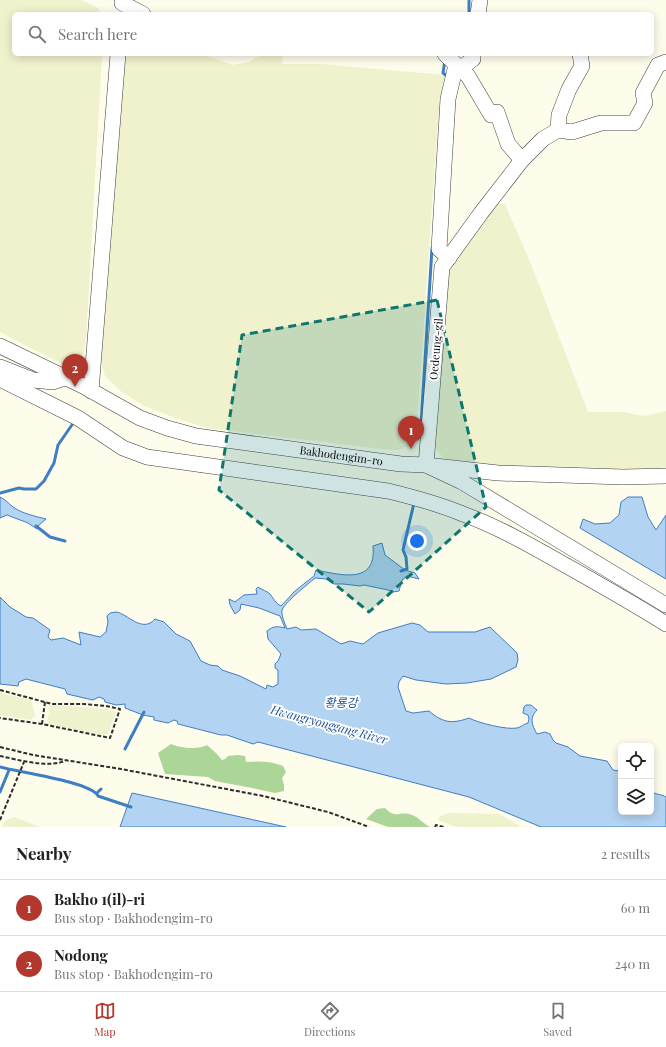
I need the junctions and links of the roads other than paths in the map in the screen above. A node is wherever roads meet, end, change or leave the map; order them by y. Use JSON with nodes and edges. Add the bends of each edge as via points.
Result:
{"nodes":[{"id":1,"x":480,"y":0,"type":"edge"},
{"id":2,"x":122,"y":6,"type":"edge"},
{"id":3,"x":137,"y":12,"type":"edge"},
{"id":4,"x":478,"y":12,"type":"edge"},
{"id":5,"x":118,"y":56,"type":"edge"},
{"id":6,"x":447,"y":56,"type":"edge"},
{"id":7,"x":473,"y":56,"type":"edge"},
{"id":8,"x":580,"y":56,"type":"edge"},
{"id":9,"x":666,"y":62,"type":"edge"},
{"id":10,"x":458,"y":67,"type":"junction"},
{"id":11,"x":558,"y":130,"type":"junction"},
{"id":12,"x":522,"y":160,"type":"junction"},
{"id":13,"x":449,"y":258,"type":"junction"},
{"id":14,"x":0,"y":346,"type":"edge"},
{"id":15,"x":0,"y":367,"type":"edge"},
{"id":16,"x":65,"y":378,"type":"junction"},
{"id":17,"x":0,"y":379,"type":"edge"},
{"id":18,"x":91,"y":391,"type":"junction"},
{"id":19,"x":426,"y":466,"type":"junction"},
{"id":20,"x":666,"y":476,"type":"edge"},
{"id":21,"x":666,"y":605,"type":"edge"},
{"id":22,"x":666,"y":624,"type":"edge"}],
"edges":[{"from":1,"to":4,"type":"street"},
{"from":2,"to":3,"type":"street"},
{"from":5,"to":18,"type":"street"},
{"from":6,"to":10,"type":"street"},
{"from":7,"to":10,"type":"street","via":[[473,59]]},
{"from":8,"to":11,"type":"street","via":[[582,66],[559,115]]},
{"from":9,"to":11,"type":"street","via":[[658,65],[643,93],[645,103],[634,123],[601,123],[572,132]]},
{"from":10,"to":12,"type":"street","via":[[468,76],[491,115],[494,116],[497,112],[508,144]]},
{"from":10,"to":13,"type":"street","via":[[448,100],[439,249]]},
{"from":11,"to":12,"type":"street","name":"Oedeung-gil","via":[[543,139]]},
{"from":12,"to":13,"type":"street","name":"Oedeung-gil"},
{"from":13,"to":19,"type":"street","name":"Oedeung-gil","via":[[442,267]]},
{"from":14,"to":16,"type":"street","name":"Bakhodengim-ro"},
{"from":15,"to":16,"type":"street","via":[[33,380],[53,382]]},
{"from":16,"to":18,"type":"street","name":"Bakhodengim-ro"},
{"from":17,"to":22,"type":"street","via":[[78,418],[123,448],[147,457],[388,491],[464,514],[504,532]]},
{"from":18,"to":19,"type":"street","name":"Bakhodengim-ro","via":[[140,418],[196,436]]},
{"from":19,"to":20,"type":"street","via":[[498,473]]},
{"from":19,"to":21,"type":"street","name":"Bakhodengim-ro","via":[[462,482]]}]}
